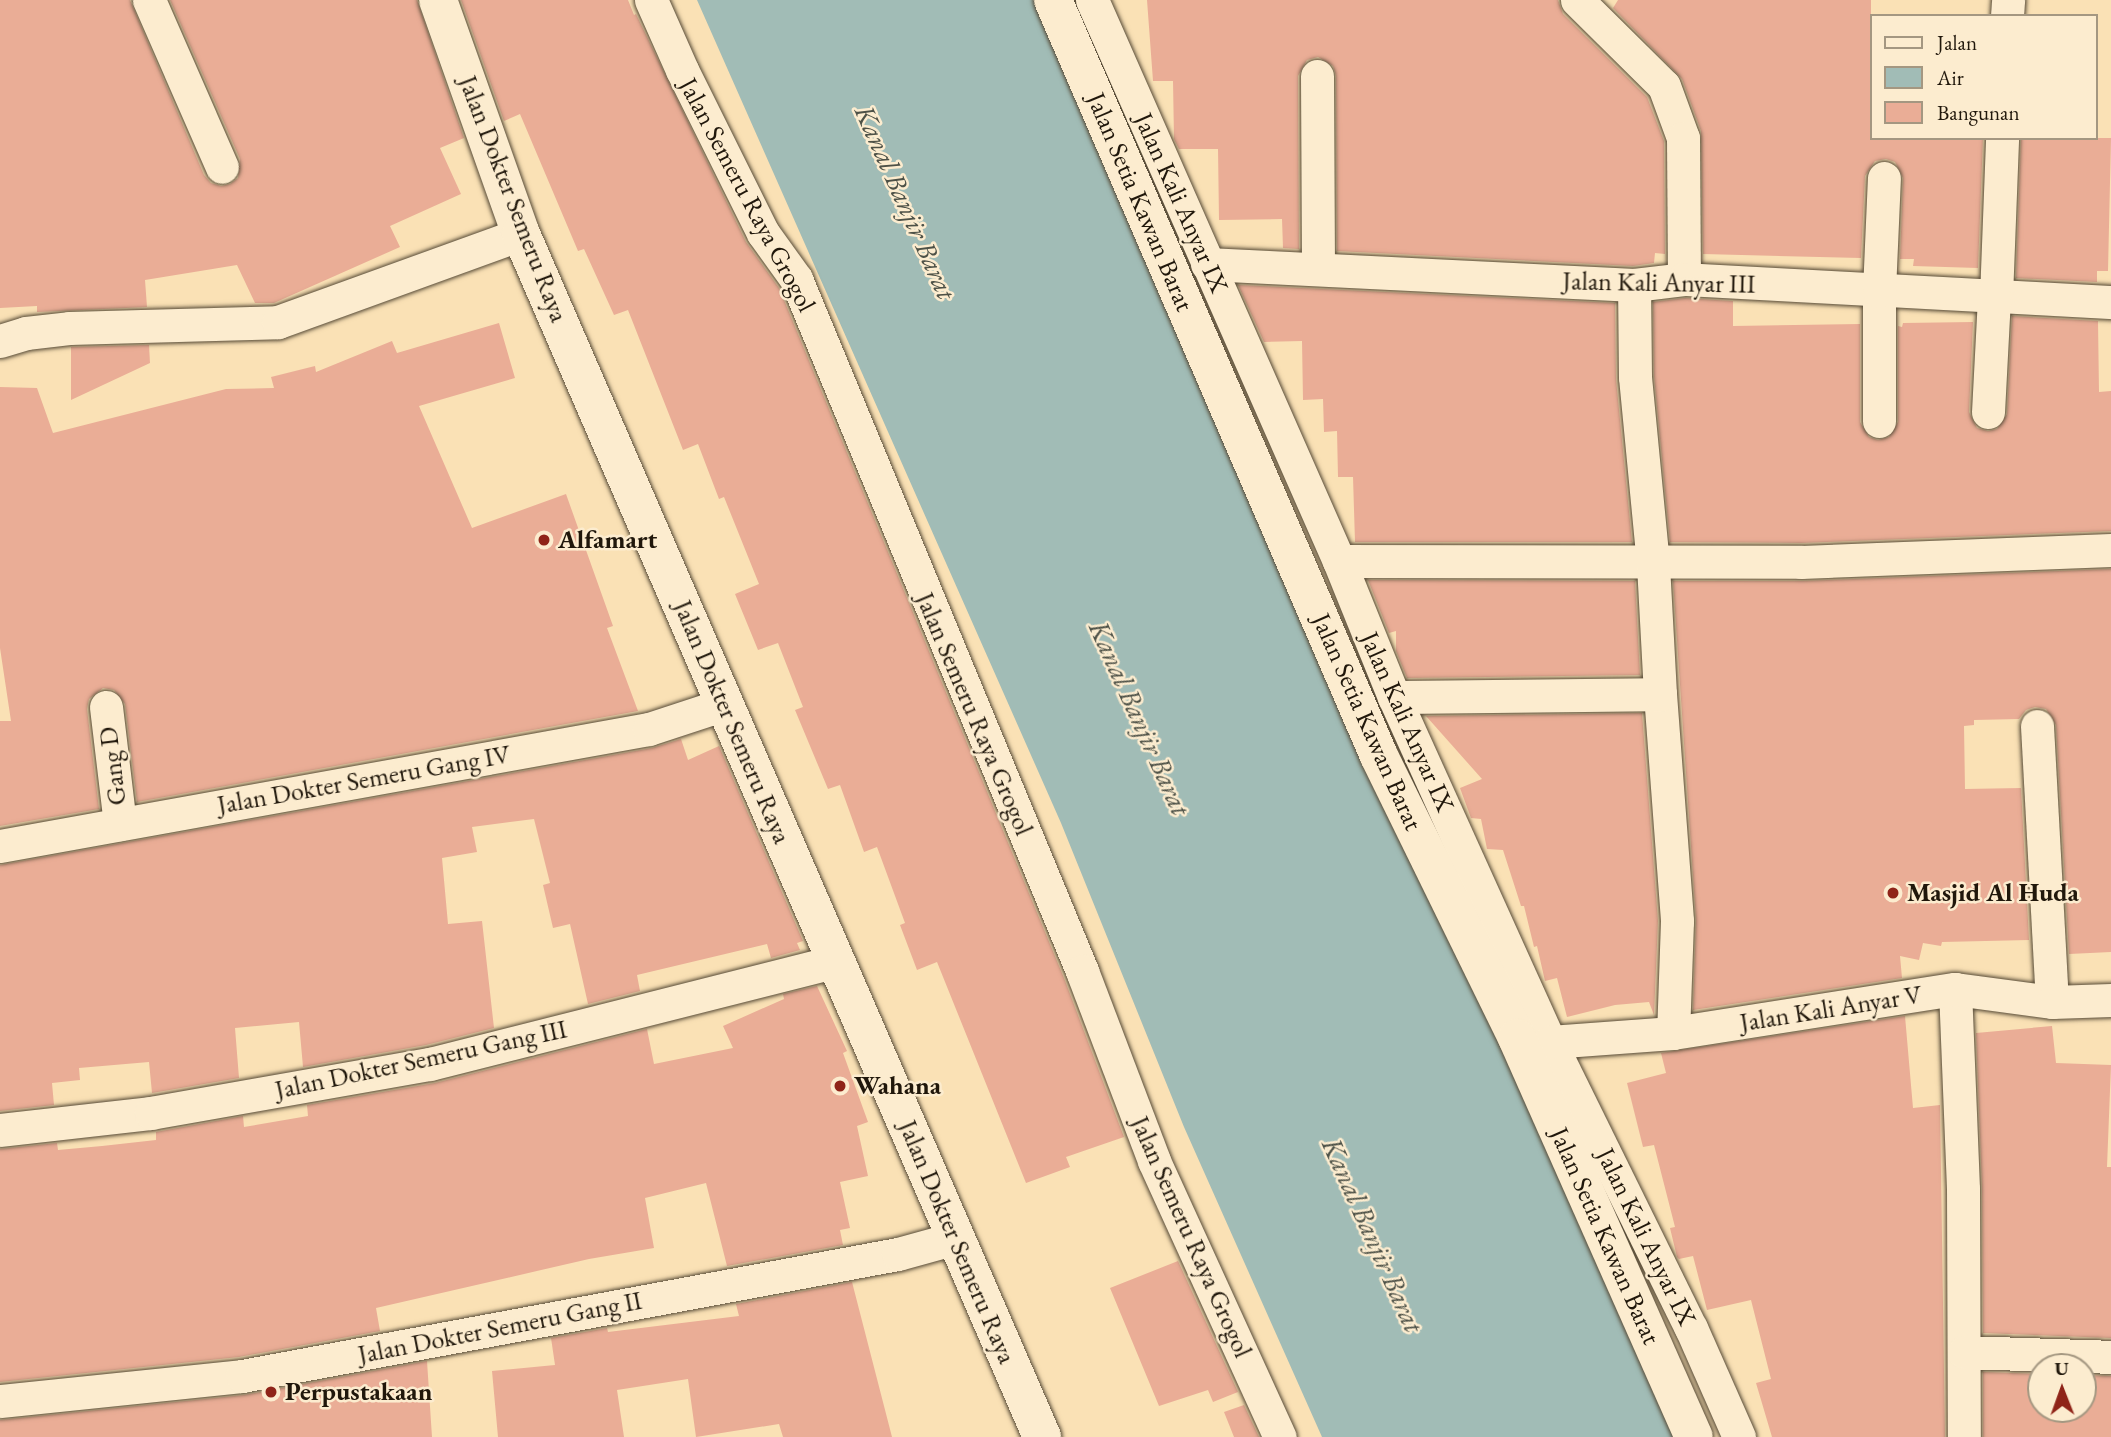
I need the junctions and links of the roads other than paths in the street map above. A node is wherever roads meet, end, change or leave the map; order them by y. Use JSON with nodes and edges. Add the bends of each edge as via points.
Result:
{"nodes":[{"id":1,"x":149,"y":0,"type":"edge"},
{"id":2,"x":439,"y":0,"type":"edge"},
{"id":3,"x":651,"y":0,"type":"edge"},
{"id":4,"x":1054,"y":0,"type":"edge"},
{"id":5,"x":1093,"y":0,"type":"edge"},
{"id":6,"x":1577,"y":0,"type":"edge"},
{"id":7,"x":1317,"y":76,"type":"dead end"},
{"id":8,"x":2002,"y":140,"type":"edge"},
{"id":9,"x":222,"y":167,"type":"dead end"},
{"id":10,"x":1884,"y":178,"type":"dead end"},
{"id":11,"x":522,"y":234,"type":"junction"},
{"id":12,"x":1207,"y":264,"type":"junction"},
{"id":13,"x":1318,"y":269,"type":"junction"},
{"id":14,"x":1684,"y":279,"type":"junction"},
{"id":15,"x":1634,"y":285,"type":"junction"},
{"id":16,"x":1879,"y":291,"type":"junction"},
{"id":17,"x":1995,"y":297,"type":"junction"},
{"id":18,"x":2111,"y":302,"type":"edge"},
{"id":19,"x":0,"y":341,"type":"edge"},
{"id":20,"x":1988,"y":412,"type":"dead end"},
{"id":21,"x":1879,"y":421,"type":"dead end"},
{"id":22,"x":2111,"y":550,"type":"edge"},
{"id":23,"x":1339,"y":561,"type":"junction"},
{"id":24,"x":1653,"y":564,"type":"junction"},
{"id":25,"x":1660,"y":695,"type":"junction"},
{"id":26,"x":1394,"y":697,"type":"junction"},
{"id":27,"x":725,"y":704,"type":"junction"},
{"id":28,"x":106,"y":707,"type":"dead end"},
{"id":29,"x":2037,"y":726,"type":"dead end"},
{"id":30,"x":120,"y":824,"type":"junction"},
{"id":31,"x":0,"y":846,"type":"edge"},
{"id":32,"x":836,"y":961,"type":"junction"},
{"id":33,"x":1955,"y":989,"type":"junction"},
{"id":34,"x":2111,"y":1000,"type":"edge"},
{"id":35,"x":2052,"y":1002,"type":"junction"},
{"id":36,"x":1673,"y":1033,"type":"junction"},
{"id":37,"x":1550,"y":1042,"type":"junction"},
{"id":38,"x":0,"y":1129,"type":"edge"},
{"id":39,"x":956,"y":1238,"type":"junction"},
{"id":40,"x":1964,"y":1352,"type":"junction"},
{"id":41,"x":2111,"y":1357,"type":"edge"},
{"id":42,"x":0,"y":1401,"type":"edge"},
{"id":43,"x":1042,"y":1437,"type":"edge"},
{"id":44,"x":1280,"y":1437,"type":"edge"},
{"id":45,"x":1694,"y":1437,"type":"edge"},
{"id":46,"x":1739,"y":1437,"type":"edge"},
{"id":47,"x":1964,"y":1437,"type":"edge"}],
"edges":[{"from":1,"to":9,"type":"street"},
{"from":2,"to":11,"type":"street","name":"Jalan Dokter Semeru Raya"},
{"from":3,"to":44,"type":"street","name":"Jalan Semeru Raya Grogol","via":[[763,233],[796,279],[1082,971],[1154,1161]]},
{"from":4,"to":45,"type":"street","name":"Jalan Setia Kawan Barat","via":[[1379,756],[1517,1038]]},
{"from":5,"to":12,"type":"street","name":"Jalan Kali Anyar IX"},
{"from":6,"to":14,"type":"street","via":[[1664,86],[1668,96],[1684,138]]},
{"from":7,"to":13,"type":"street"},
{"from":8,"to":17,"type":"street"},
{"from":10,"to":16,"type":"street"},
{"from":11,"to":19,"type":"street","via":[[278,322],[69,327]]},
{"from":11,"to":27,"type":"street","name":"Jalan Dokter Semeru Raya"},
{"from":12,"to":13,"type":"street","name":"Jalan Kali Anyar III"},
{"from":12,"to":23,"type":"street","name":"Jalan Kali Anyar IX"},
{"from":13,"to":15,"type":"street","name":"Jalan Kali Anyar III"},
{"from":14,"to":15,"type":"street","name":"Jalan Kali Anyar III"},
{"from":14,"to":16,"type":"street","name":"Jalan Kali Anyar III"},
{"from":15,"to":24,"type":"street","via":[[1635,377]]},
{"from":16,"to":17,"type":"street","name":"Jalan Kali Anyar III"},
{"from":16,"to":21,"type":"street"},
{"from":17,"to":18,"type":"street","name":"Jalan Kali Anyar III"},
{"from":17,"to":20,"type":"street"},
{"from":22,"to":24,"type":"street"},
{"from":23,"to":24,"type":"street"},
{"from":23,"to":26,"type":"street","name":"Jalan Kali Anyar IX"},
{"from":24,"to":25,"type":"street"},
{"from":25,"to":26,"type":"street"},
{"from":25,"to":36,"type":"street","via":[[1677,921]]},
{"from":26,"to":37,"type":"street","name":"Jalan Kali Anyar IX"},
{"from":27,"to":30,"type":"street","name":"Jalan Dokter Semeru Gang IV","via":[[649,729]]},
{"from":27,"to":32,"type":"street","name":"Jalan Dokter Semeru Raya"},
{"from":28,"to":30,"type":"street","name":"Gang D"},
{"from":29,"to":35,"type":"street"},
{"from":30,"to":31,"type":"street","name":"Jalan Dokter Semeru Gang IV"},
{"from":32,"to":38,"type":"street","name":"Jalan Dokter Semeru Gang III","via":[[430,1064],[152,1114]]},
{"from":32,"to":39,"type":"street","name":"Jalan Dokter Semeru Raya"},
{"from":33,"to":35,"type":"street","name":"Jalan Kali Anyar V"},
{"from":33,"to":36,"type":"street","name":"Jalan Kali Anyar V"},
{"from":33,"to":40,"type":"street"},
{"from":34,"to":35,"type":"street","name":"Jalan Kali Anyar V"},
{"from":36,"to":37,"type":"street","name":"Jalan Kali Anyar V"},
{"from":37,"to":46,"type":"street","name":"Jalan Kali Anyar IX","via":[[1691,1328]]},
{"from":39,"to":42,"type":"street","name":"Jalan Dokter Semeru Gang II","via":[[898,1254],[243,1377]]},
{"from":39,"to":43,"type":"street","name":"Jalan Dokter Semeru Raya"},
{"from":40,"to":41,"type":"street"},
{"from":40,"to":47,"type":"street"}]}
